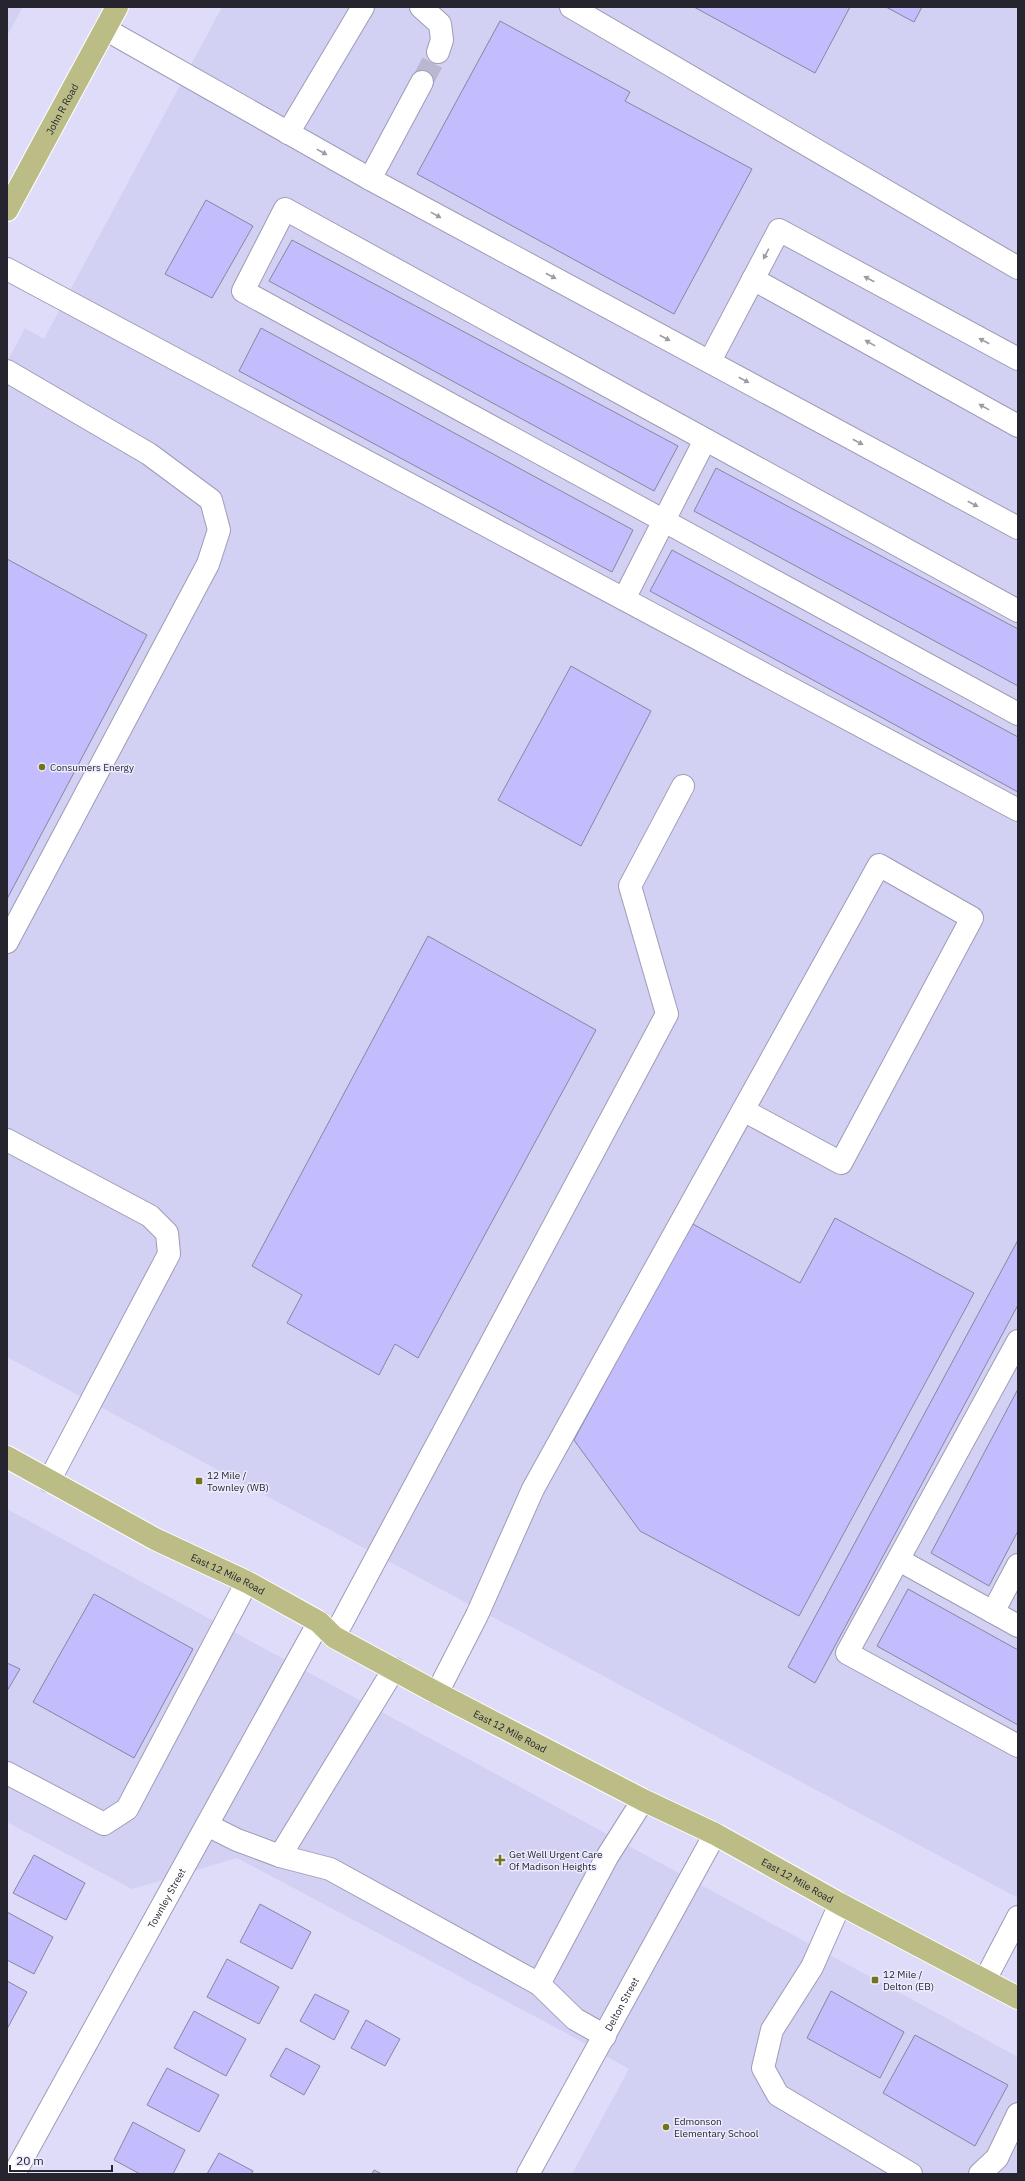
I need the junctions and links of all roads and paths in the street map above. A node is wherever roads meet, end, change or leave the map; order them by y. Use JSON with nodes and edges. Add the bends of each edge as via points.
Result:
{"nodes":[{"id":1,"x":117,"y":7,"type":"edge"},
{"id":2,"x":362,"y":7,"type":"edge"},
{"id":3,"x":421,"y":7,"type":"edge"},
{"id":4,"x":571,"y":7,"type":"edge"},
{"id":5,"x":105,"y":29,"type":"junction"},
{"id":6,"x":438,"y":52,"type":"tunnel mouth"},
{"id":7,"x":422,"y":82,"type":"tunnel mouth"},
{"id":8,"x":288,"y":133,"type":"junction"},
{"id":9,"x":370,"y":179,"type":"junction"},
{"id":10,"x":7,"y":210,"type":"edge"},
{"id":11,"x":1018,"y":268,"type":"edge"},
{"id":12,"x":7,"y":269,"type":"edge"},
{"id":13,"x":754,"y":279,"type":"junction"},
{"id":14,"x":1018,"y":359,"type":"edge"},
{"id":15,"x":710,"y":361,"type":"junction"},
{"id":16,"x":7,"y":371,"type":"edge"},
{"id":17,"x":1018,"y":426,"type":"edge"},
{"id":18,"x":705,"y":440,"type":"junction"},
{"id":19,"x":664,"y":520,"type":"junction"},
{"id":20,"x":1018,"y":528,"type":"edge"},
{"id":21,"x":624,"y":599,"type":"junction"},
{"id":22,"x":1018,"y":611,"type":"edge"},
{"id":23,"x":1018,"y":714,"type":"edge"},
{"id":24,"x":683,"y":786,"type":"dead end"},
{"id":25,"x":1018,"y":810,"type":"edge"},
{"id":26,"x":7,"y":942,"type":"edge"},
{"id":27,"x":744,"y":1110,"type":"junction"},
{"id":28,"x":7,"y":1140,"type":"edge"},
{"id":29,"x":1018,"y":1341,"type":"edge"},
{"id":30,"x":7,"y":1457,"type":"edge"},
{"id":31,"x":49,"y":1481,"type":"junction"},
{"id":32,"x":899,"y":1560,"type":"junction"},
{"id":33,"x":1018,"y":1565,"type":"edge"},
{"id":34,"x":247,"y":1582,"type":"junction"},
{"id":35,"x":993,"y":1612,"type":"junction"},
{"id":36,"x":1018,"y":1626,"type":"edge"},
{"id":37,"x":327,"y":1630,"type":"junction"},
{"id":38,"x":394,"y":1669,"type":"junction"},
{"id":39,"x":437,"y":1693,"type":"junction"},
{"id":40,"x":1018,"y":1746,"type":"edge"},
{"id":41,"x":7,"y":1773,"type":"edge"},
{"id":42,"x":643,"y":1800,"type":"junction"},
{"id":43,"x":207,"y":1825,"type":"junction"},
{"id":44,"x":715,"y":1834,"type":"junction"},
{"id":45,"x":280,"y":1856,"type":"junction"},
{"id":46,"x":840,"y":1904,"type":"junction"},
{"id":47,"x":1018,"y":1917,"type":"edge"},
{"id":48,"x":985,"y":1980,"type":"junction"},
{"id":49,"x":539,"y":1984,"type":"junction"},
{"id":50,"x":1018,"y":1998,"type":"edge"},
{"id":51,"x":605,"y":2036,"type":"junction"},
{"id":52,"x":1018,"y":2114,"type":"edge"},
{"id":53,"x":14,"y":2174,"type":"edge"},
{"id":54,"x":528,"y":2174,"type":"edge"},
{"id":55,"x":911,"y":2174,"type":"edge"},
{"id":56,"x":980,"y":2174,"type":"edge"}],
"edges":[{"from":1,"to":5,"type":"main road","name":"John R Road"},
{"from":2,"to":8,"type":"street"},
{"from":3,"to":6,"type":"street","via":[[440,24],[442,40]]},
{"from":4,"to":11,"type":"street"},
{"from":5,"to":8,"type":"street"},
{"from":5,"to":10,"type":"main road","name":"John R Road"},
{"from":7,"to":9,"type":"street"},
{"from":8,"to":9,"type":"street","one_way":true},
{"from":9,"to":15,"type":"street","one_way":true},
{"from":12,"to":21,"type":"street"},
{"from":14,"to":13,"type":"street","one_way":true,"via":[[779,230]]},
{"from":13,"to":15,"type":"street"},
{"from":17,"to":13,"type":"street","one_way":true},
{"from":15,"to":20,"type":"street","one_way":true},
{"from":16,"to":26,"type":"street","via":[[149,454],[211,500],[219,530],[208,564]]},
{"from":18,"to":19,"type":"street"},
{"from":18,"to":19,"type":"street","via":[[285,209],[243,291]]},
{"from":18,"to":22,"type":"street"},
{"from":19,"to":21,"type":"street"},
{"from":19,"to":23,"type":"street"},
{"from":21,"to":25,"type":"street"},
{"from":24,"to":37,"type":"street","name":"Townley Street","via":[[630,886],[667,1014]]},
{"from":27,"to":27,"type":"street","via":[[879,865],[972,918],[841,1163]]},
{"from":27,"to":39,"type":"street","via":[[533,1489],[478,1616]]},
{"from":28,"to":31,"type":"street","via":[[150,1216],[168,1233],[170,1254]]},
{"from":29,"to":32,"type":"street"},
{"from":30,"to":31,"type":"main road","name":"East 12 Mile Road"},
{"from":31,"to":34,"type":"main road","name":"East 12 Mile Road","via":[[155,1539]]},
{"from":32,"to":35,"type":"street"},
{"from":32,"to":40,"type":"street","via":[[847,1653]]},
{"from":33,"to":35,"type":"street"},
{"from":34,"to":37,"type":"main road","name":"East 12 Mile Road"},
{"from":34,"to":41,"type":"street","via":[[128,1809],[104,1824]]},
{"from":35,"to":36,"type":"street"},
{"from":37,"to":38,"type":"main road","name":"East 12 Mile Road"},
{"from":37,"to":43,"type":"street","name":"Townley Street"},
{"from":38,"to":39,"type":"main road","name":"East 12 Mile Road"},
{"from":38,"to":45,"type":"street"},
{"from":39,"to":42,"type":"main road","name":"East 12 Mile Road"},
{"from":42,"to":44,"type":"main road","name":"East 12 Mile Road"},
{"from":42,"to":49,"type":"street","via":[[607,1857]]},
{"from":43,"to":45,"type":"street","via":[[237,1840]]},
{"from":43,"to":53,"type":"street","name":"Townley Street"},
{"from":44,"to":46,"type":"main road","name":"East 12 Mile Road"},
{"from":44,"to":51,"type":"street","name":"Delton Street"},
{"from":45,"to":49,"type":"street","via":[[330,1868]]},
{"from":46,"to":48,"type":"main road","name":"East 12 Mile Road"},
{"from":46,"to":55,"type":"street","via":[[812,1967],[772,2030],[763,2068],[778,2095]]},
{"from":47,"to":48,"type":"street"},
{"from":48,"to":50,"type":"main road","name":"East 12 Mile Road"},
{"from":49,"to":51,"type":"street","via":[[575,2019]]},
{"from":51,"to":54,"type":"street","name":"Delton Street"},
{"from":52,"to":56,"type":"street","via":[[997,2158]]}]}
